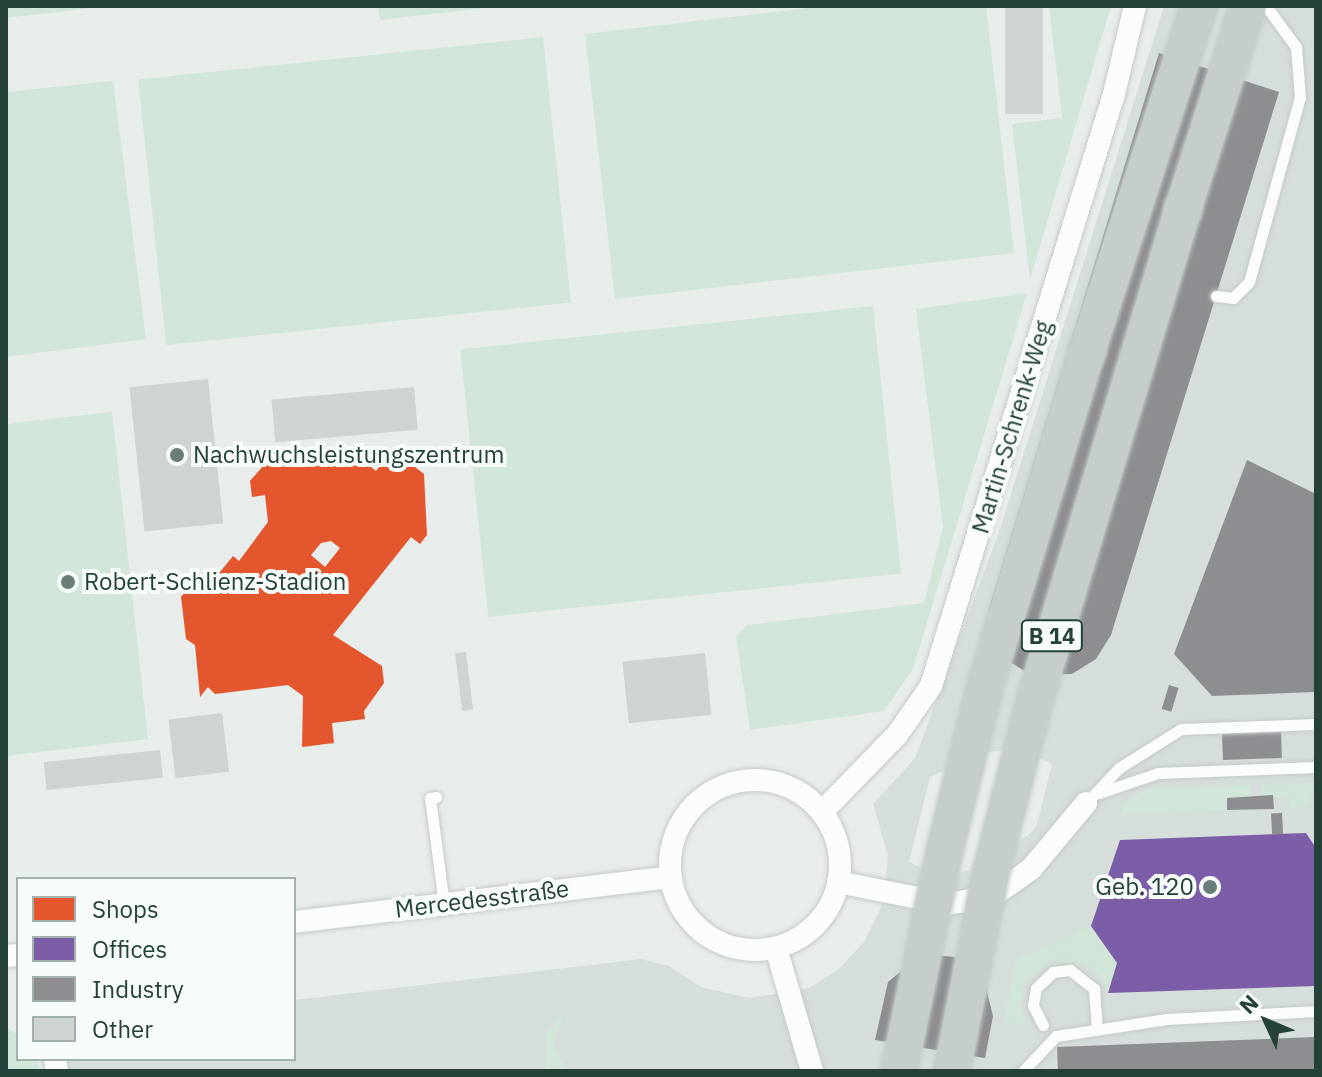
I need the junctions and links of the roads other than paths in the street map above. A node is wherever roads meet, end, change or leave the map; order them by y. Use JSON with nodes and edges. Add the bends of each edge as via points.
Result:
{"nodes":[{"id":1,"x":1135,"y":6,"type":"edge"},
{"id":2,"x":1175,"y":6,"type":"edge"},
{"id":3,"x":1199,"y":6,"type":"edge"},
{"id":4,"x":1248,"y":6,"type":"edge"},
{"id":5,"x":1266,"y":6,"type":"edge"},
{"id":6,"x":1145,"y":173,"type":"junction"},
{"id":7,"x":1216,"y":296,"type":"dead end"},
{"id":8,"x":1316,"y":724,"type":"edge"},
{"id":9,"x":1316,"y":767,"type":"edge"},
{"id":10,"x":436,"y":797,"type":"dead end"},
{"id":11,"x":1086,"y":803,"type":"junction"},
{"id":12,"x":822,"y":812,"type":"junction"},
{"id":13,"x":670,"y":877,"type":"junction"},
{"id":14,"x":838,"y":882,"type":"junction"},
{"id":15,"x":444,"y":904,"type":"junction"},
{"id":16,"x":296,"y":922,"type":"edge"},
{"id":17,"x":776,"y":948,"type":"junction"},
{"id":18,"x":1316,"y":1011,"type":"edge"},
{"id":19,"x":1043,"y":1025,"type":"dead end"},
{"id":20,"x":1097,"y":1030,"type":"junction"},
{"id":21,"x":812,"y":1071,"type":"edge"},
{"id":22,"x":899,"y":1071,"type":"edge"},
{"id":23,"x":952,"y":1071,"type":"edge"},
{"id":24,"x":1023,"y":1071,"type":"edge"}],
"edges":[{"from":1,"to":12,"type":"street","name":"Martin-Schrenk-Weg","via":[[1114,94],[931,686],[897,735]]},
{"from":2,"to":6,"type":"highway","number":"B 14"},
{"from":3,"to":6,"type":"highway","number":"B 14"},
{"from":4,"to":23,"type":"highway","number":"B 14","bridge":true,"via":[[1123,396],[1044,666],[991,872]]},
{"from":5,"to":7,"type":"lane","via":[[1296,47],[1300,97],[1249,282],[1233,298]]},
{"from":6,"to":22,"type":"highway","number":"B 14","bridge":true,"via":[[984,690]]},
{"from":8,"to":11,"type":"lane","via":[[1181,729],[1119,768]]},
{"from":9,"to":11,"type":"lane","via":[[1158,773],[1121,782]]},
{"from":10,"to":15,"type":"lane","via":[[430,798]]},
{"from":11,"to":14,"type":"street","via":[[1031,869],[993,896],[948,904]]},
{"from":12,"to":13,"type":"street","via":[[799,792],[772,781],[743,780],[714,790],[682,820],[671,847]]},
{"from":12,"to":14,"type":"street","via":[[838,845]]},
{"from":13,"to":15,"type":"street","name":"Mercedesstraße"},
{"from":13,"to":17,"type":"street","via":[[678,904],[707,936],[733,948]]},
{"from":14,"to":17,"type":"street","via":[[823,917]]},
{"from":15,"to":16,"type":"street","name":"Mercedesstraße"},
{"from":17,"to":21,"type":"street"},
{"from":18,"to":20,"type":"lane","via":[[1167,1019]]},
{"from":19,"to":20,"type":"lane","via":[[1033,1005],[1036,988],[1053,972],[1070,970],[1094,989]]},
{"from":20,"to":24,"type":"lane","via":[[1051,1038]]}]}
